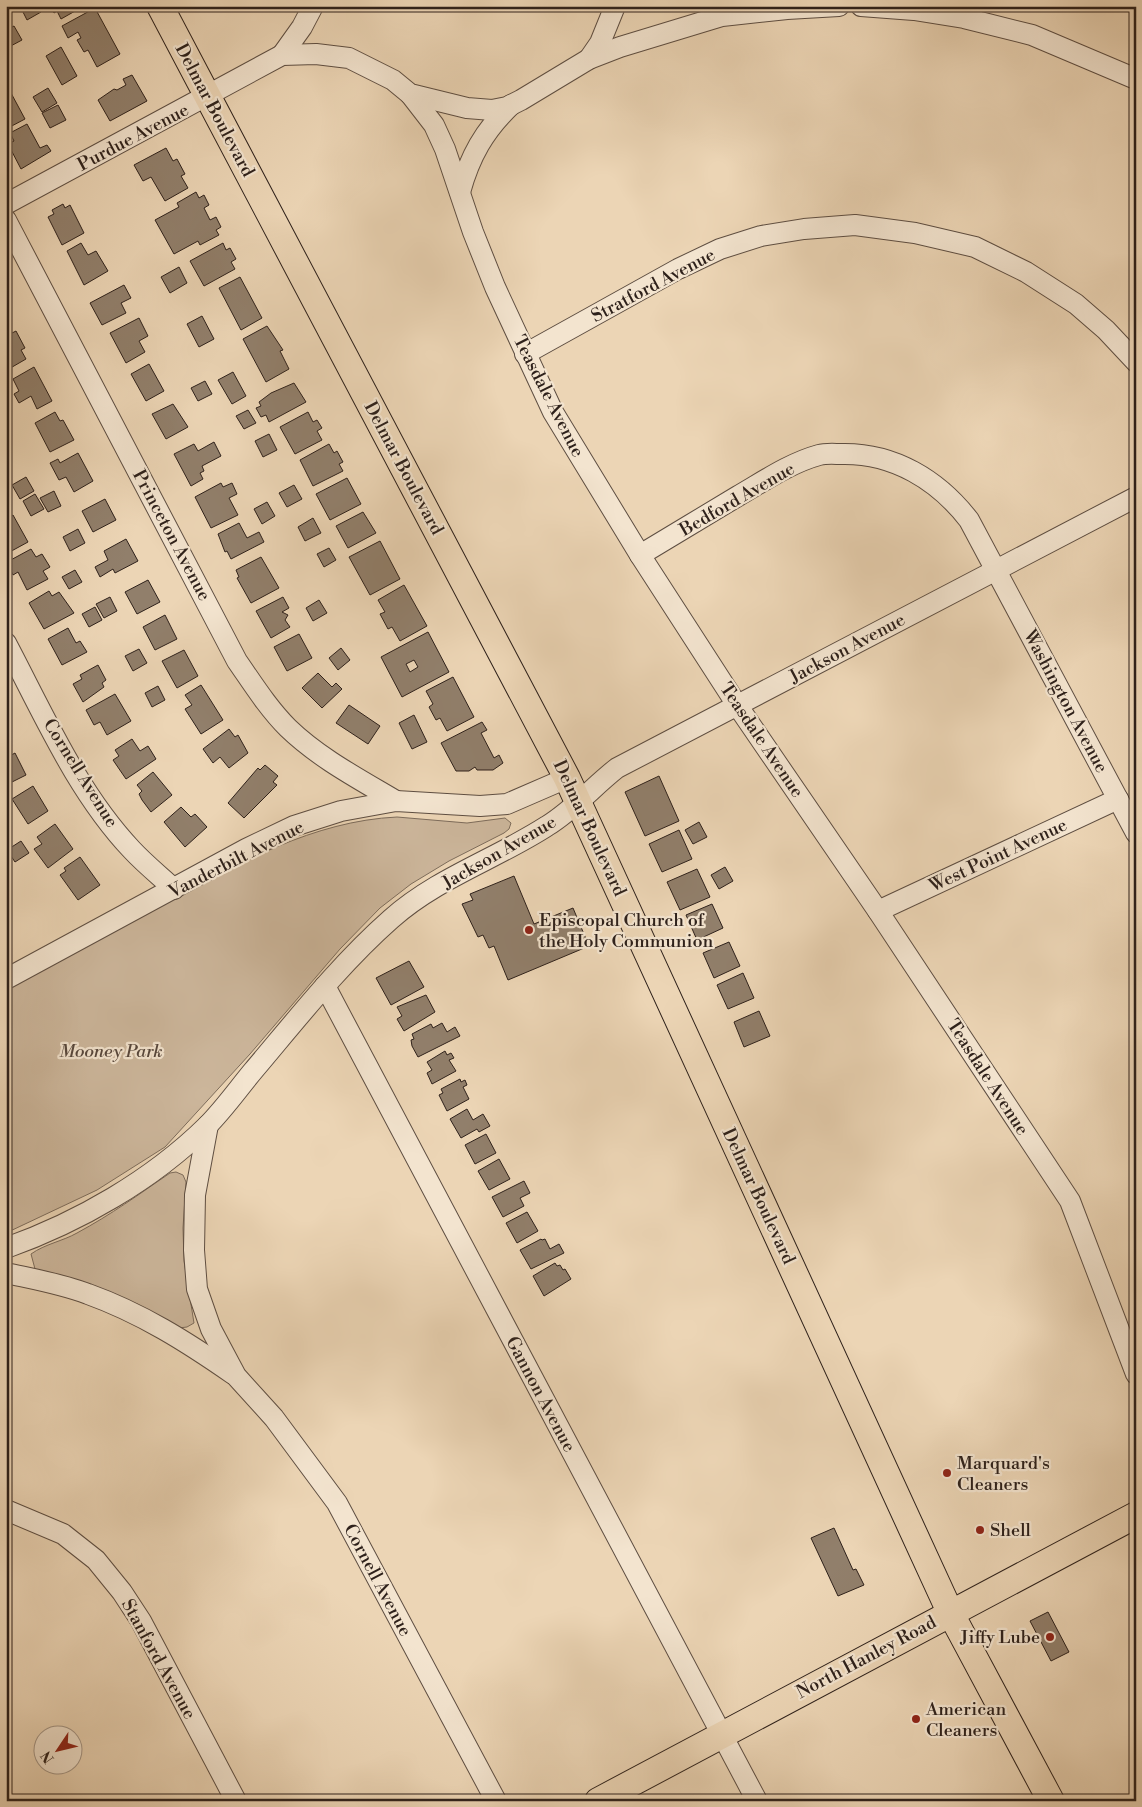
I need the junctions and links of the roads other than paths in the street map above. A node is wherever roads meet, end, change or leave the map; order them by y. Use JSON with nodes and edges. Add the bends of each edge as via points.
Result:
{"nodes":[{"id":1,"x":160,"y":6,"type":"edge"},
{"id":2,"x":313,"y":6,"type":"edge"},
{"id":3,"x":615,"y":6,"type":"edge"},
{"id":4,"x":698,"y":6,"type":"edge"},
{"id":5,"x":839,"y":6,"type":"edge"},
{"id":6,"x":861,"y":6,"type":"edge"},
{"id":7,"x":722,"y":16,"type":"junction"},
{"id":8,"x":282,"y":55,"type":"junction"},
{"id":9,"x":589,"y":59,"type":"junction"},
{"id":10,"x":1136,"y":79,"type":"edge"},
{"id":11,"x":410,"y":94,"type":"junction"},
{"id":12,"x":208,"y":97,"type":"junction"},
{"id":13,"x":512,"y":105,"type":"junction"},
{"id":14,"x":460,"y":192,"type":"junction"},
{"id":15,"x":6,"y":204,"type":"edge"},
{"id":16,"x":6,"y":220,"type":"edge"},
{"id":17,"x":525,"y":354,"type":"junction"},
{"id":18,"x":1136,"y":362,"type":"edge"},
{"id":19,"x":1136,"y":497,"type":"edge"},
{"id":20,"x":640,"y":555,"type":"junction"},
{"id":21,"x":996,"y":570,"type":"junction"},
{"id":22,"x":6,"y":643,"type":"edge"},
{"id":23,"x":738,"y":705,"type":"junction"},
{"id":24,"x":567,"y":778,"type":"junction"},
{"id":25,"x":1118,"y":799,"type":"junction"},
{"id":26,"x":396,"y":801,"type":"junction"},
{"id":27,"x":579,"y":802,"type":"junction"},
{"id":28,"x":1136,"y":833,"type":"edge"},
{"id":29,"x":174,"y":889,"type":"junction"},
{"id":30,"x":878,"y":911,"type":"junction"},
{"id":31,"x":6,"y":979,"type":"edge"},
{"id":32,"x":325,"y":986,"type":"junction"},
{"id":33,"x":208,"y":1125,"type":"junction"},
{"id":34,"x":6,"y":1248,"type":"edge"},
{"id":35,"x":6,"y":1272,"type":"edge"},
{"id":36,"x":1136,"y":1374,"type":"edge"},
{"id":37,"x":236,"y":1376,"type":"junction"},
{"id":38,"x":6,"y":1510,"type":"edge"},
{"id":39,"x":1136,"y":1515,"type":"edge"},
{"id":40,"x":950,"y":1612,"type":"junction"},
{"id":41,"x":722,"y":1735,"type":"junction"},
{"id":42,"x":236,"y":1801,"type":"edge"},
{"id":43,"x":496,"y":1801,"type":"edge"},
{"id":44,"x":598,"y":1801,"type":"edge"},
{"id":45,"x":757,"y":1801,"type":"edge"},
{"id":46,"x":1051,"y":1801,"type":"edge"}],
"edges":[{"from":1,"to":12,"type":"main road","name":"Delmar Boulevard"},
{"from":2,"to":8,"type":"street"},
{"from":3,"to":9,"type":"street","via":[[600,43]]},
{"from":4,"to":7,"type":"street"},
{"from":5,"to":7,"type":"street","name":"Purdue Avenue"},
{"from":6,"to":10,"type":"street","via":[[964,18],[1032,35]]},
{"from":7,"to":9,"type":"street","name":"Purdue Avenue"},
{"from":8,"to":11,"type":"street","name":"Purdue Avenue","via":[[316,54],[349,58],[393,80]]},
{"from":8,"to":12,"type":"street","name":"Purdue Avenue"},
{"from":9,"to":13,"type":"street","name":"Purdue Avenue"},
{"from":11,"to":13,"type":"street","name":"Purdue Avenue","via":[[467,108],[492,110]]},
{"from":11,"to":14,"type":"street","name":"Teasdale Avenue","via":[[434,125]]},
{"from":12,"to":15,"type":"street","name":"Purdue Avenue"},
{"from":12,"to":24,"type":"main road","name":"Delmar Boulevard"},
{"from":13,"to":14,"type":"street","name":"Purdue Avenue","via":[[488,128],[477,146]]},
{"from":14,"to":17,"type":"street","name":"Teasdale Avenue","via":[[495,287]]},
{"from":16,"to":26,"type":"street","name":"Princeton Avenue","via":[[237,661],[289,728],[331,762]]},
{"from":17,"to":18,"type":"street","name":"Stratford Avenue","via":[[678,268],[720,249],[770,235],[855,225],[915,233],[975,247],[1026,272],[1076,304]]},
{"from":17,"to":20,"type":"street","name":"Teasdale Avenue","via":[[554,412]]},
{"from":19,"to":21,"type":"street","name":"Jackson Avenue"},
{"from":20,"to":21,"type":"street","name":"Bedford Avenue","via":[[790,466],[821,455],[852,454],[881,458],[932,481],[969,520]]},
{"from":20,"to":23,"type":"street","name":"Teasdale Avenue"},
{"from":21,"to":23,"type":"street","name":"Jackson Avenue"},
{"from":21,"to":25,"type":"street","name":"Washington Avenue"},
{"from":22,"to":29,"type":"street","name":"Cornell Avenue","via":[[59,743],[111,825],[132,850]]},
{"from":23,"to":27,"type":"street","name":"Jackson Avenue","via":[[617,768]]},
{"from":23,"to":30,"type":"street","name":"Teasdale Avenue"},
{"from":24,"to":26,"type":"street","name":"Vanderbilt Avenue","via":[[506,804],[480,806]]},
{"from":24,"to":27,"type":"main road","name":"Delmar Boulevard"},
{"from":25,"to":28,"type":"street","name":"Washington Avenue"},
{"from":25,"to":30,"type":"street","name":"West Point Avenue"},
{"from":26,"to":29,"type":"street","name":"Vanderbilt Avenue","via":[[340,811],[294,826]]},
{"from":27,"to":32,"type":"street","name":"Jackson Avenue","via":[[546,827],[468,868],[394,916],[360,946]]},
{"from":27,"to":40,"type":"main road","name":"Delmar Boulevard"},
{"from":29,"to":31,"type":"street","name":"Vanderbilt Avenue"},
{"from":30,"to":36,"type":"street","name":"Teasdale Avenue","via":[[1070,1201]]},
{"from":32,"to":33,"type":"street","name":"Jackson Avenue"},
{"from":32,"to":41,"type":"street","name":"Gannon Avenue"},
{"from":33,"to":34,"type":"street","name":"Jackson Avenue","via":[[133,1185],[84,1214]]},
{"from":33,"to":37,"type":"street","name":"Cornell Avenue","via":[[195,1195],[194,1250],[198,1289],[210,1329]]},
{"from":35,"to":37,"type":"street","name":"Cornell Avenue","via":[[118,1305],[177,1336]]},
{"from":37,"to":43,"type":"street","name":"Cornell Avenue","via":[[274,1418],[337,1503]]},
{"from":38,"to":42,"type":"street","name":"Stanford Avenue","via":[[63,1534],[96,1560],[122,1592],[141,1621]]},
{"from":39,"to":40,"type":"main road","name":"North Hanley Road"},
{"from":40,"to":41,"type":"main road","name":"North Hanley Road"},
{"from":40,"to":46,"type":"main road","name":"Delmar Boulevard"},
{"from":41,"to":44,"type":"main road","name":"North Hanley Road"},
{"from":41,"to":45,"type":"street","name":"Gannon Avenue"}]}
